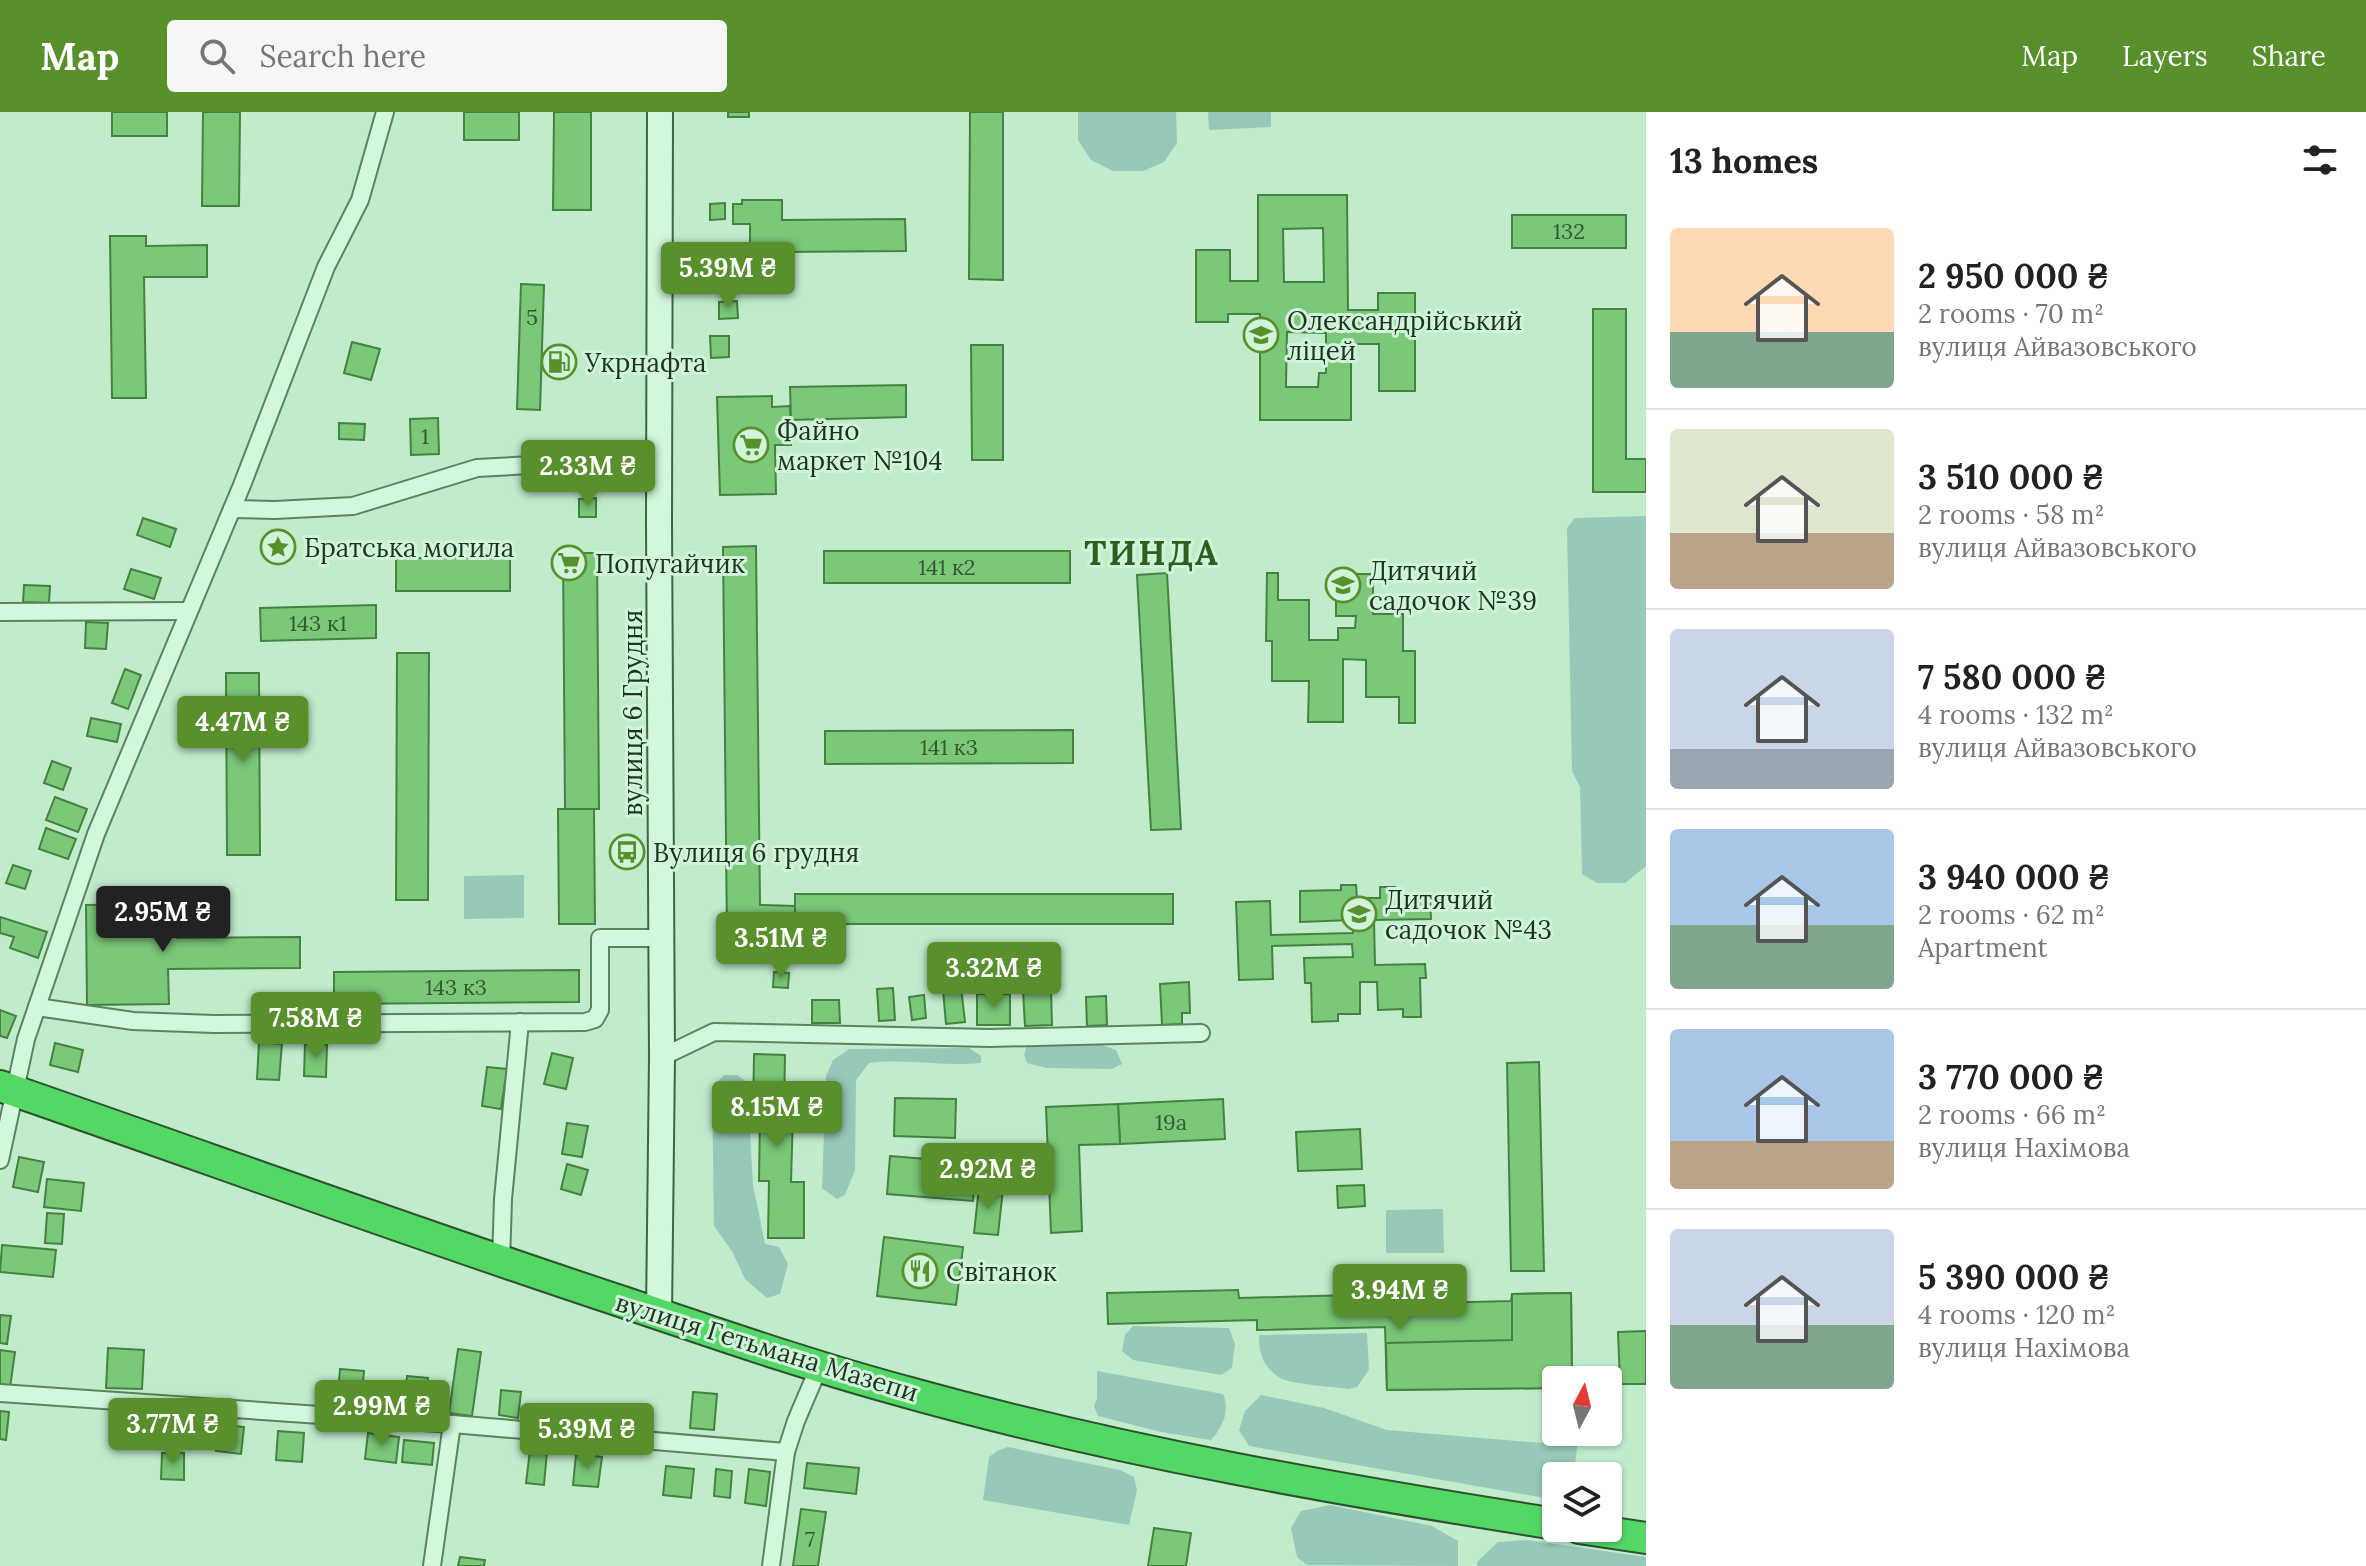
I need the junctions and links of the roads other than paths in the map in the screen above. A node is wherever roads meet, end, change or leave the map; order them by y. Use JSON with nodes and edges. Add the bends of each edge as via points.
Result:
{"nodes":[{"id":1,"x":385,"y":112,"type":"edge"},
{"id":2,"x":660,"y":112,"type":"edge"},
{"id":3,"x":660,"y":458,"type":"junction"},
{"id":4,"x":232,"y":509,"type":"junction"},
{"id":5,"x":189,"y":611,"type":"junction"},
{"id":6,"x":0,"y":612,"type":"edge"},
{"id":7,"x":662,"y":938,"type":"junction"},
{"id":8,"x":37,"y":1007,"type":"junction"},
{"id":9,"x":520,"y":1022,"type":"junction"},
{"id":10,"x":1201,"y":1033,"type":"dead end"},
{"id":11,"x":662,"y":1057,"type":"junction"},
{"id":12,"x":7,"y":1088,"type":"edge"},
{"id":13,"x":0,"y":1160,"type":"edge"},
{"id":14,"x":501,"y":1262,"type":"junction"},
{"id":15,"x":659,"y":1314,"type":"junction"},
{"id":16,"x":819,"y":1367,"type":"junction"},
{"id":17,"x":0,"y":1393,"type":"edge"},
{"id":18,"x":452,"y":1424,"type":"junction"},
{"id":19,"x":786,"y":1452,"type":"junction"},
{"id":20,"x":1542,"y":1522,"type":"edge"},
{"id":21,"x":1622,"y":1534,"type":"edge"},
{"id":22,"x":1646,"y":1538,"type":"edge"},
{"id":23,"x":432,"y":1566,"type":"edge"},
{"id":24,"x":771,"y":1566,"type":"edge"}],
"edges":[{"from":1,"to":4,"type":"street","via":[[360,200],[326,267]]},
{"from":2,"to":3,"type":"street","name":"вулиця 6 Грудня"},
{"from":3,"to":4,"type":"street","via":[[477,468],[353,506]]},
{"from":3,"to":7,"type":"street","name":"вулиця 6 Грудня"},
{"from":4,"to":5,"type":"street"},
{"from":5,"to":6,"type":"street"},
{"from":5,"to":8,"type":"street","via":[[96,834]]},
{"from":7,"to":9,"type":"street","via":[[600,938],[600,1010],[595,1019]]},
{"from":7,"to":11,"type":"street","name":"вулиця 6 Грудня"},
{"from":8,"to":9,"type":"street","via":[[133,1021],[214,1024]]},
{"from":8,"to":12,"type":"street"},
{"from":9,"to":14,"type":"street"},
{"from":10,"to":11,"type":"street","via":[[990,1038],[714,1032]]},
{"from":11,"to":15,"type":"street","name":"вулиця 6 Грудня"},
{"from":12,"to":13,"type":"street"},
{"from":12,"to":14,"type":"highway","name":"вулиця Гетьмана Мазепи"},
{"from":14,"to":15,"type":"highway","name":"вулиця Гетьмана Мазепи"},
{"from":15,"to":16,"type":"highway","name":"вулиця Гетьмана Мазепи"},
{"from":16,"to":19,"type":"street"},
{"from":16,"to":20,"type":"highway","name":"вулиця Гетьмана Мазепи","via":[[1147,1452]]},
{"from":17,"to":18,"type":"street"},
{"from":18,"to":19,"type":"street"},
{"from":18,"to":23,"type":"street"},
{"from":19,"to":24,"type":"street"},
{"from":21,"to":22,"type":"highway"}]}
